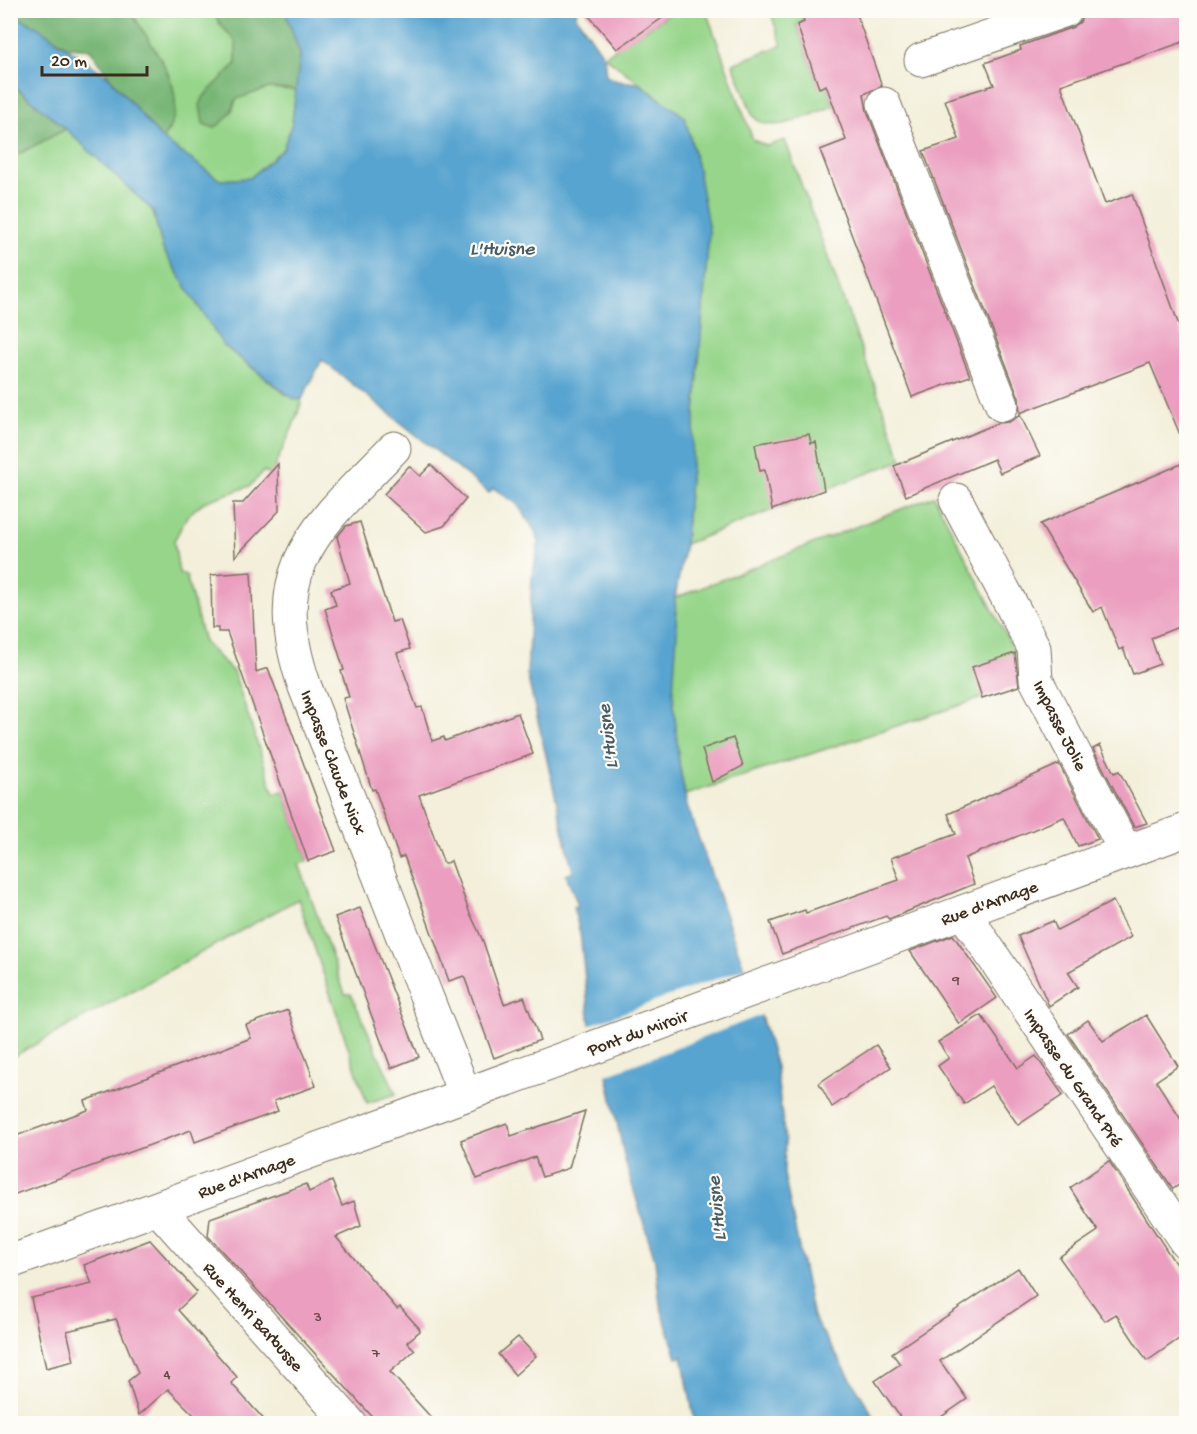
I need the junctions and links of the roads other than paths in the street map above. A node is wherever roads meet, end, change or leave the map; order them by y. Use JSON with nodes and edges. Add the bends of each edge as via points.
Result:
{"nodes":[{"id":1,"x":1066,"y":10,"type":"edge"},
{"id":2,"x":921,"y":60,"type":"dead end"},
{"id":3,"x":884,"y":104,"type":"dead end"},
{"id":4,"x":1002,"y":405,"type":"dead end"},
{"id":5,"x":394,"y":448,"type":"dead end"},
{"id":6,"x":956,"y":500,"type":"dead end"},
{"id":7,"x":1186,"y":830,"type":"edge"},
{"id":8,"x":1126,"y":852,"type":"junction"},
{"id":9,"x":963,"y":912,"type":"junction"},
{"id":10,"x":792,"y":975,"type":"joint"},
{"id":11,"x":473,"y":1092,"type":"junction"},
{"id":12,"x":158,"y":1208,"type":"junction"},
{"id":13,"x":1186,"y":1242,"type":"edge"},
{"id":14,"x":10,"y":1262,"type":"edge"},
{"id":15,"x":350,"y":1424,"type":"edge"}],
"edges":[{"from":1,"to":2,"type":"street"},
{"from":3,"to":4,"type":"street"},
{"from":5,"to":11,"type":"street","name":"Impasse Claude Niox","via":[[323,521],[308,543],[292,583],[289,621],[305,687]]},
{"from":6,"to":8,"type":"street","name":"Impasse Jolie","via":[[1034,648],[1036,680]]},
{"from":7,"to":8,"type":"street","name":"Rue d'Arnage"},
{"from":8,"to":9,"type":"street","name":"Rue d'Arnage"},
{"from":9,"to":10,"type":"street","name":"Rue d'Arnage"},
{"from":9,"to":13,"type":"street","name":"Impasse du Grand Pré"},
{"from":10,"to":11,"type":"street","name":"Pont du Miroir"},
{"from":11,"to":12,"type":"street","name":"Rue d'Arnage"},
{"from":12,"to":14,"type":"street","name":"Rue d'Arnage"},
{"from":12,"to":15,"type":"street","name":"Rue Henri Barbusse"}]}
